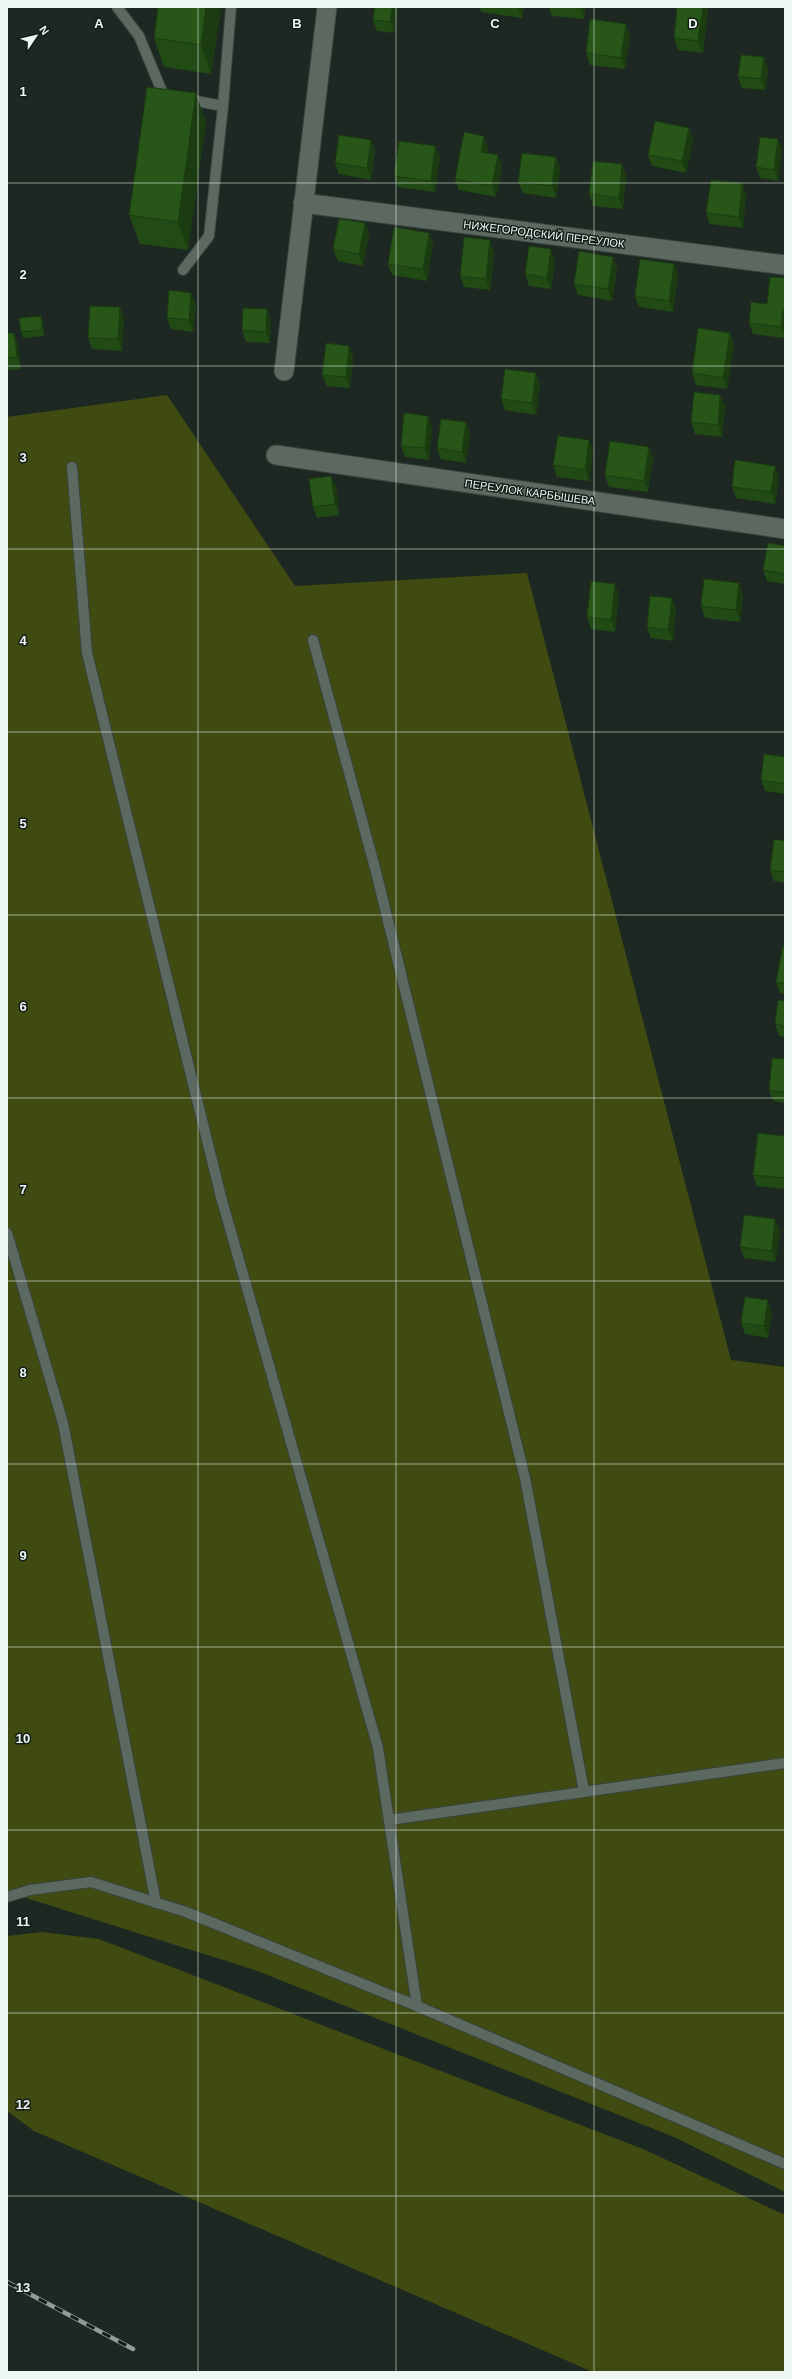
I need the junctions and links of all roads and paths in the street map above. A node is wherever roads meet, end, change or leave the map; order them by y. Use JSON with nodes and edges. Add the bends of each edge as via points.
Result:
{"nodes":[{"id":1,"x":117,"y":7,"type":"edge"},
{"id":2,"x":231,"y":7,"type":"edge"},
{"id":3,"x":328,"y":7,"type":"edge"},
{"id":4,"x":223,"y":106,"type":"junction"},
{"id":5,"x":303,"y":203,"type":"junction"},
{"id":6,"x":785,"y":265,"type":"edge"},
{"id":7,"x":183,"y":270,"type":"dead end"},
{"id":8,"x":284,"y":371,"type":"dead end"},
{"id":9,"x":276,"y":455,"type":"dead end"},
{"id":10,"x":72,"y":467,"type":"dead end"},
{"id":11,"x":785,"y":529,"type":"edge"},
{"id":12,"x":313,"y":640,"type":"dead end"},
{"id":13,"x":7,"y":1233,"type":"edge"},
{"id":14,"x":785,"y":1763,"type":"edge"},
{"id":15,"x":584,"y":1791,"type":"junction"},
{"id":16,"x":389,"y":1820,"type":"junction"},
{"id":17,"x":7,"y":1897,"type":"edge"},
{"id":18,"x":156,"y":1903,"type":"junction"},
{"id":19,"x":417,"y":2006,"type":"junction"},
{"id":20,"x":785,"y":2164,"type":"edge"}],
"edges":[{"from":1,"to":4,"type":"lane","via":[[139,36],[163,94]]},
{"from":2,"to":4,"type":"lane"},
{"from":3,"to":5,"type":"street"},
{"from":4,"to":7,"type":"lane","via":[[209,236]]},
{"from":5,"to":6,"type":"street","name":"НИЖЕГОРОДСКИЙ ПЕРЕУЛОК"},
{"from":5,"to":8,"type":"street"},
{"from":9,"to":11,"type":"street","name":"ПЕРЕУЛОК КАРБЫШЕВА"},
{"from":10,"to":16,"type":"lane","via":[[87,653],[221,1197],[378,1748]]},
{"from":12,"to":15,"type":"lane","via":[[376,868],[525,1478]]},
{"from":13,"to":18,"type":"lane","via":[[63,1423]]},
{"from":14,"to":15,"type":"lane"},
{"from":15,"to":16,"type":"lane"},
{"from":16,"to":19,"type":"lane"},
{"from":17,"to":18,"type":"lane","via":[[30,1890],[91,1882]]},
{"from":18,"to":19,"type":"lane","via":[[186,1912]]},
{"from":19,"to":20,"type":"lane"}]}
